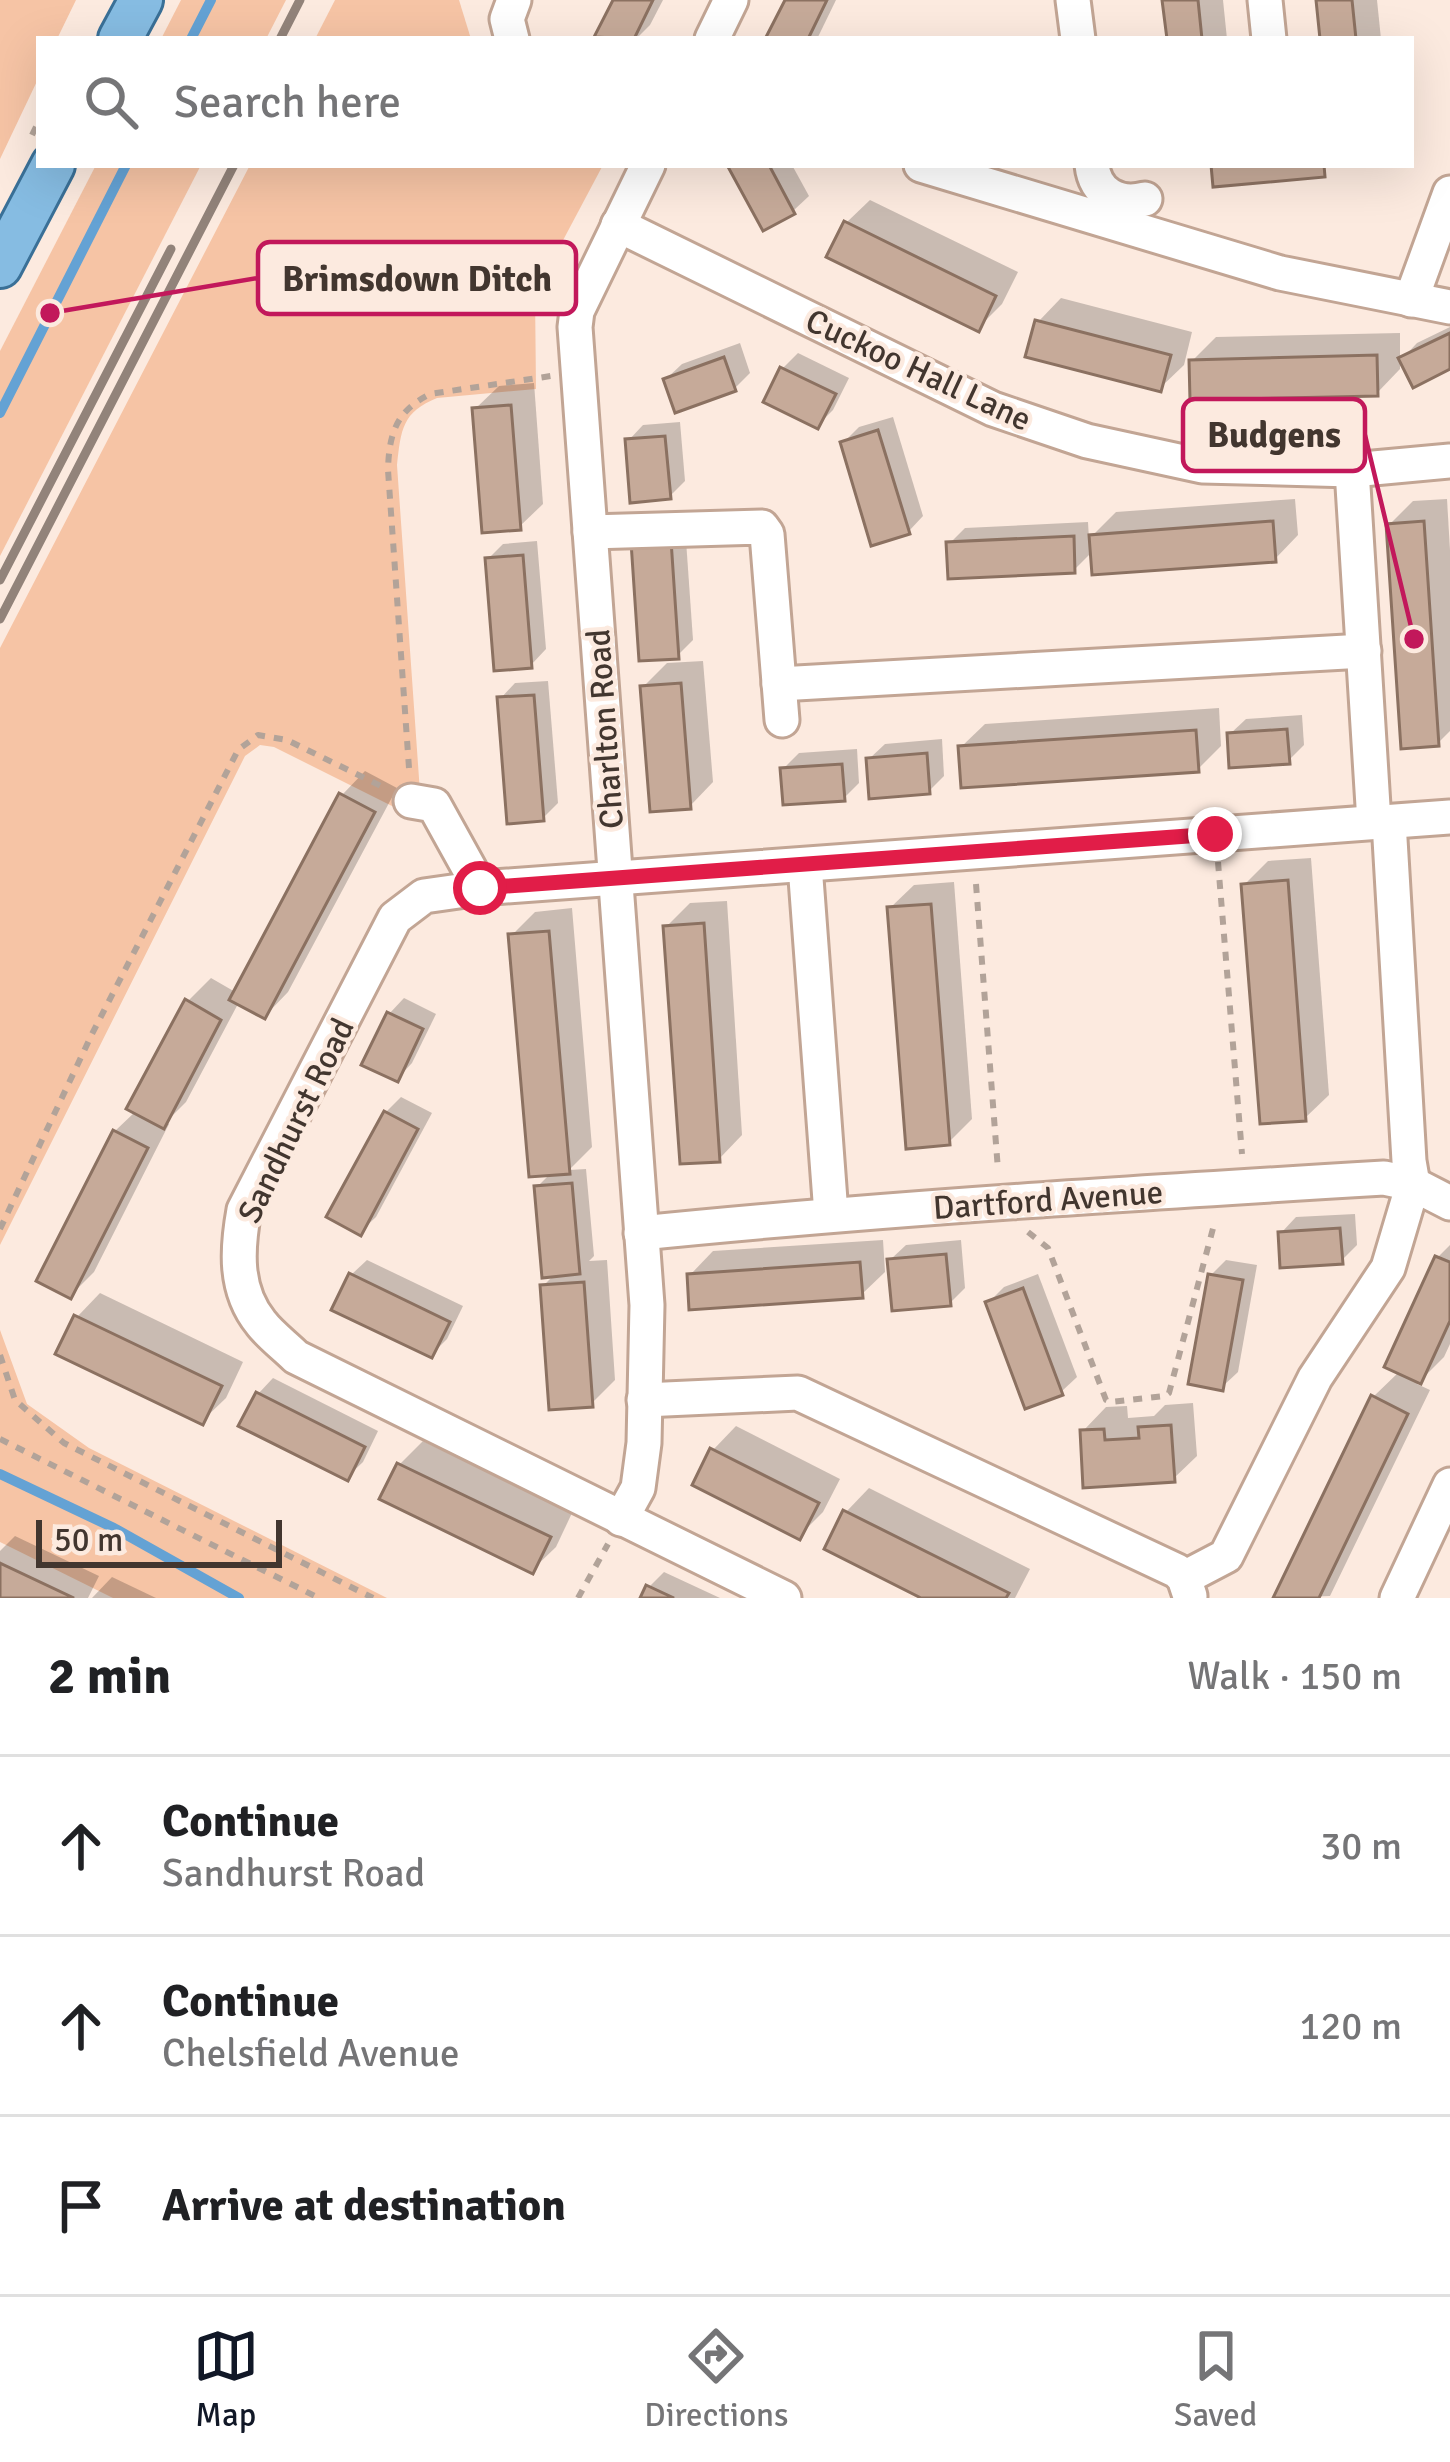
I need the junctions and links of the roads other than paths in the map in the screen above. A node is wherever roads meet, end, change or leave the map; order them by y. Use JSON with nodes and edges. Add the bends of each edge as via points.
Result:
{"nodes":[{"id":1,"x":141,"y":0,"type":"edge"},
{"id":2,"x":514,"y":0,"type":"edge"},
{"id":3,"x":731,"y":0,"type":"edge"},
{"id":4,"x":1073,"y":0,"type":"edge"},
{"id":5,"x":1265,"y":0,"type":"edge"},
{"id":6,"x":122,"y":36,"type":"edge"},
{"id":7,"x":511,"y":36,"type":"edge"},
{"id":8,"x":713,"y":36,"type":"edge"},
{"id":9,"x":1078,"y":36,"type":"edge"},
{"id":10,"x":1269,"y":36,"type":"edge"},
{"id":11,"x":51,"y":168,"type":"edge"},
{"id":12,"x":646,"y":168,"type":"edge"},
{"id":13,"x":931,"y":168,"type":"edge"},
{"id":14,"x":1092,"y":168,"type":"edge"},
{"id":15,"x":1450,"y":193,"type":"edge"},
{"id":16,"x":1145,"y":200,"type":"dead end"},
{"id":17,"x":618,"y":225,"type":"junction"},
{"id":18,"x":0,"y":266,"type":"edge"},
{"id":19,"x":1411,"y":300,"type":"junction"},
{"id":20,"x":1450,"y":307,"type":"edge"},
{"id":21,"x":1450,"y":461,"type":"edge"},
{"id":22,"x":1352,"y":470,"type":"junction"},
{"id":23,"x":590,"y":532,"type":"junction"},
{"id":24,"x":1364,"y":652,"type":"junction"},
{"id":25,"x":779,"y":684,"type":"junction"},
{"id":26,"x":782,"y":720,"type":"dead end"},
{"id":27,"x":411,"y":801,"type":"road end"},
{"id":28,"x":1450,"y":818,"type":"edge"},
{"id":29,"x":1382,"y":822,"type":"junction"},
{"id":30,"x":805,"y":865,"type":"junction"},
{"id":31,"x":615,"y":879,"type":"junction"},
{"id":32,"x":480,"y":888,"type":"junction"},
{"id":33,"x":1413,"y":1184,"type":"junction"},
{"id":34,"x":1450,"y":1203,"type":"edge"},
{"id":35,"x":831,"y":1214,"type":"junction"},
{"id":36,"x":641,"y":1234,"type":"junction"},
{"id":37,"x":644,"y":1400,"type":"junction"},
{"id":38,"x":1450,"y":1485,"type":"edge"},
{"id":39,"x":621,"y":1519,"type":"junction"},
{"id":40,"x":1187,"y":1588,"type":"edge"},
{"id":41,"x":784,"y":1598,"type":"edge"},
{"id":42,"x":1397,"y":1598,"type":"edge"}],
"edges":[{"from":1,"to":6,"type":"main road"},
{"from":2,"to":7,"type":"street","via":[[506,19]]},
{"from":3,"to":8,"type":"street"},
{"from":4,"to":9,"type":"street"},
{"from":5,"to":10,"type":"street"},
{"from":11,"to":18,"type":"main road"},
{"from":12,"to":17,"type":"street","name":"Charlton Road"},
{"from":13,"to":19,"type":"street","via":[[1280,273]]},
{"from":14,"to":16,"type":"street","via":[[1100,190],[1125,202]]},
{"from":15,"to":19,"type":"street"},
{"from":17,"to":22,"type":"street","name":"Cuckoo Hall Lane","via":[[993,410],[1087,442],[1202,466]]},
{"from":17,"to":23,"type":"street","name":"Charlton Road","via":[[574,328]]},
{"from":19,"to":20,"type":"street"},
{"from":21,"to":22,"type":"street","name":"Cuckoo Hall Lane"},
{"from":22,"to":24,"type":"street"},
{"from":23,"to":25,"type":"street","via":[[762,527]]},
{"from":23,"to":31,"type":"street","name":"Charlton Road"},
{"from":24,"to":25,"type":"street"},
{"from":24,"to":29,"type":"street"},
{"from":25,"to":26,"type":"street"},
{"from":27,"to":32,"type":"street","via":[[434,805]]},
{"from":28,"to":29,"type":"street","name":"Sandhurst Road"},
{"from":29,"to":30,"type":"street","name":"Sandhurst Road"},
{"from":29,"to":33,"type":"street"},
{"from":30,"to":31,"type":"street","name":"Sandhurst Road"},
{"from":30,"to":35,"type":"street"},
{"from":31,"to":32,"type":"street","name":"Sandhurst Road"},
{"from":31,"to":36,"type":"street","name":"Charlton Road"},
{"from":32,"to":39,"type":"street","name":"Sandhurst Road","via":[[424,896],[395,918],[244,1210],[237,1247],[244,1292],[260,1322],[296,1357]]},
{"from":33,"to":34,"type":"street","name":"Dartford Avenue"},
{"from":33,"to":35,"type":"street","name":"Dartford Avenue","via":[[1384,1178]]},
{"from":33,"to":40,"type":"street","via":[[1388,1268],[1315,1378],[1226,1556]]},
{"from":35,"to":36,"type":"street","name":"Dartford Avenue"},
{"from":36,"to":37,"type":"street","name":"Charlton Road"},
{"from":37,"to":39,"type":"street","name":"Charlton Road","via":[[638,1488]]},
{"from":37,"to":40,"type":"street","via":[[798,1393],[1177,1570]]},
{"from":38,"to":42,"type":"street"},
{"from":39,"to":41,"type":"street","name":"Sandhurst Road"}]}
